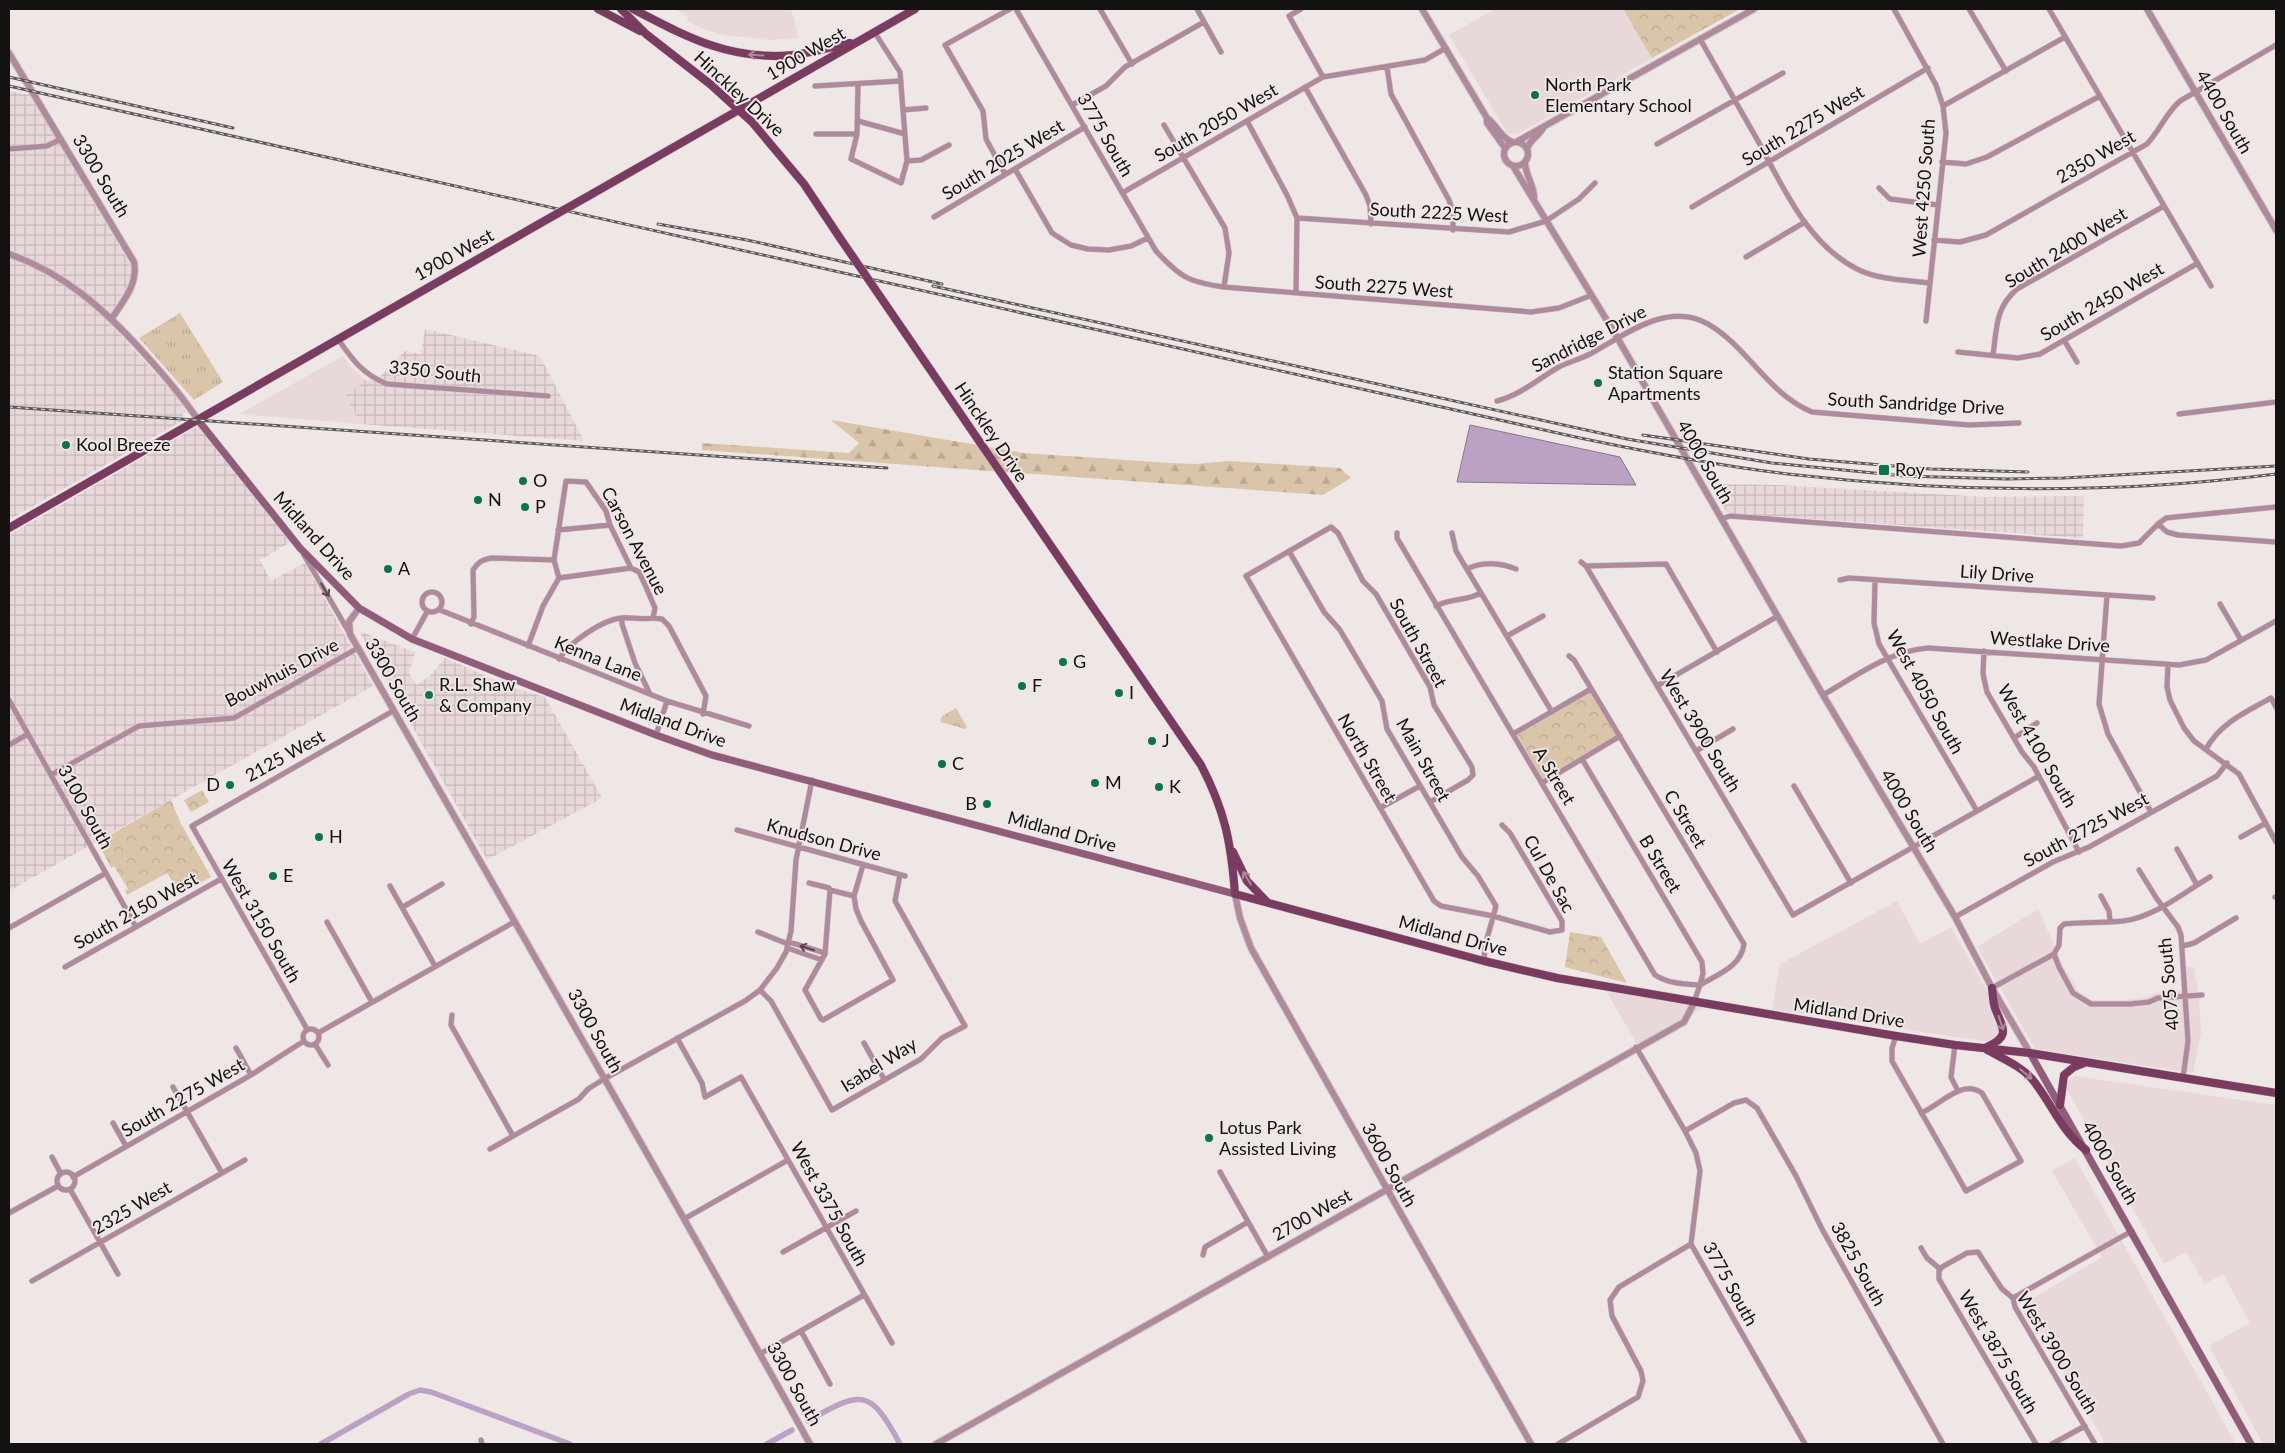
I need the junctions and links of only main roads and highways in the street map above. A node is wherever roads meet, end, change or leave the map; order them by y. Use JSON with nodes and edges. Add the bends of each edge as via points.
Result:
{"nodes":[{"id":1,"x":598,"y":9,"type":"edge"},
{"id":2,"x":621,"y":9,"type":"edge"},
{"id":3,"x":633,"y":9,"type":"edge"},
{"id":4,"x":916,"y":9,"type":"edge"},
{"id":5,"x":646,"y":34,"type":"junction"},
{"id":6,"x":856,"y":42,"type":"junction"},
{"id":7,"x":737,"y":110,"type":"junction"},
{"id":8,"x":198,"y":420,"type":"junction"},
{"id":9,"x":9,"y":528,"type":"edge"},
{"id":10,"x":1232,"y":850,"type":"junction"},
{"id":11,"x":1235,"y":894,"type":"junction"},
{"id":12,"x":1268,"y":903,"type":"junction"},
{"id":13,"x":1992,"y":988,"type":"road end"},
{"id":14,"x":1985,"y":1048,"type":"junction"},
{"id":15,"x":2030,"y":1053,"type":"junction"},
{"id":16,"x":2086,"y":1062,"type":"junction"},
{"id":17,"x":2276,"y":1093,"type":"edge"},
{"id":18,"x":2060,"y":1105,"type":"junction"},
{"id":19,"x":2086,"y":1150,"type":"junction"},
{"id":20,"x":2251,"y":1444,"type":"edge"}],
"edges":[{"from":1,"to":5,"type":"main road","name":"Hinckley Drive"},
{"from":2,"to":5,"type":"main road","name":"Hinckley Drive"},
{"from":6,"to":3,"type":"main road","one_way":true,"via":[[794,55],[746,54],[706,45]]},
{"from":4,"to":6,"type":"main road","name":"1900 West"},
{"from":5,"to":7,"type":"main road","name":"Hinckley Drive","via":[[710,84]]},
{"from":6,"to":7,"type":"main road","name":"1900 West"},
{"from":7,"to":8,"type":"main road","name":"1900 West","bridge":true},
{"from":7,"to":10,"type":"main road","name":"Hinckley Drive","bridge":true,"via":[[752,122],[804,184],[1200,765],[1215,792]]},
{"from":8,"to":9,"type":"main road","name":"1900 West"},
{"from":8,"to":11,"type":"main road","name":"Midland Drive","via":[[300,548],[359,608],[412,639],[712,754]]},
{"from":10,"to":11,"type":"main road","name":"Hinckley Drive"},
{"from":12,"to":10,"type":"main road","one_way":true,"via":[[1247,881]]},
{"from":11,"to":12,"type":"main road","name":"Midland Drive"},
{"from":12,"to":14,"type":"main road","name":"Midland Drive","via":[[1558,978],[1694,1003]]},
{"from":13,"to":14,"type":"main road","one_way":true,"via":[[1994,1006],[2004,1033],[1999,1041]]},
{"from":14,"to":15,"type":"main road","name":"Midland Drive"},
{"from":14,"to":19,"type":"main road","one_way":true,"via":[[2024,1071],[2071,1138]]},
{"from":15,"to":16,"type":"main road","name":"Midland Drive"},
{"from":15,"to":18,"type":"main road","name":"4000 South"},
{"from":16,"to":17,"type":"main road","name":"Midland Drive"},
{"from":16,"to":18,"type":"main road","via":[[2074,1066],[2064,1075]]},
{"from":18,"to":19,"type":"main road","name":"4000 South"},
{"from":19,"to":20,"type":"main road","name":"4000 South"}]}
